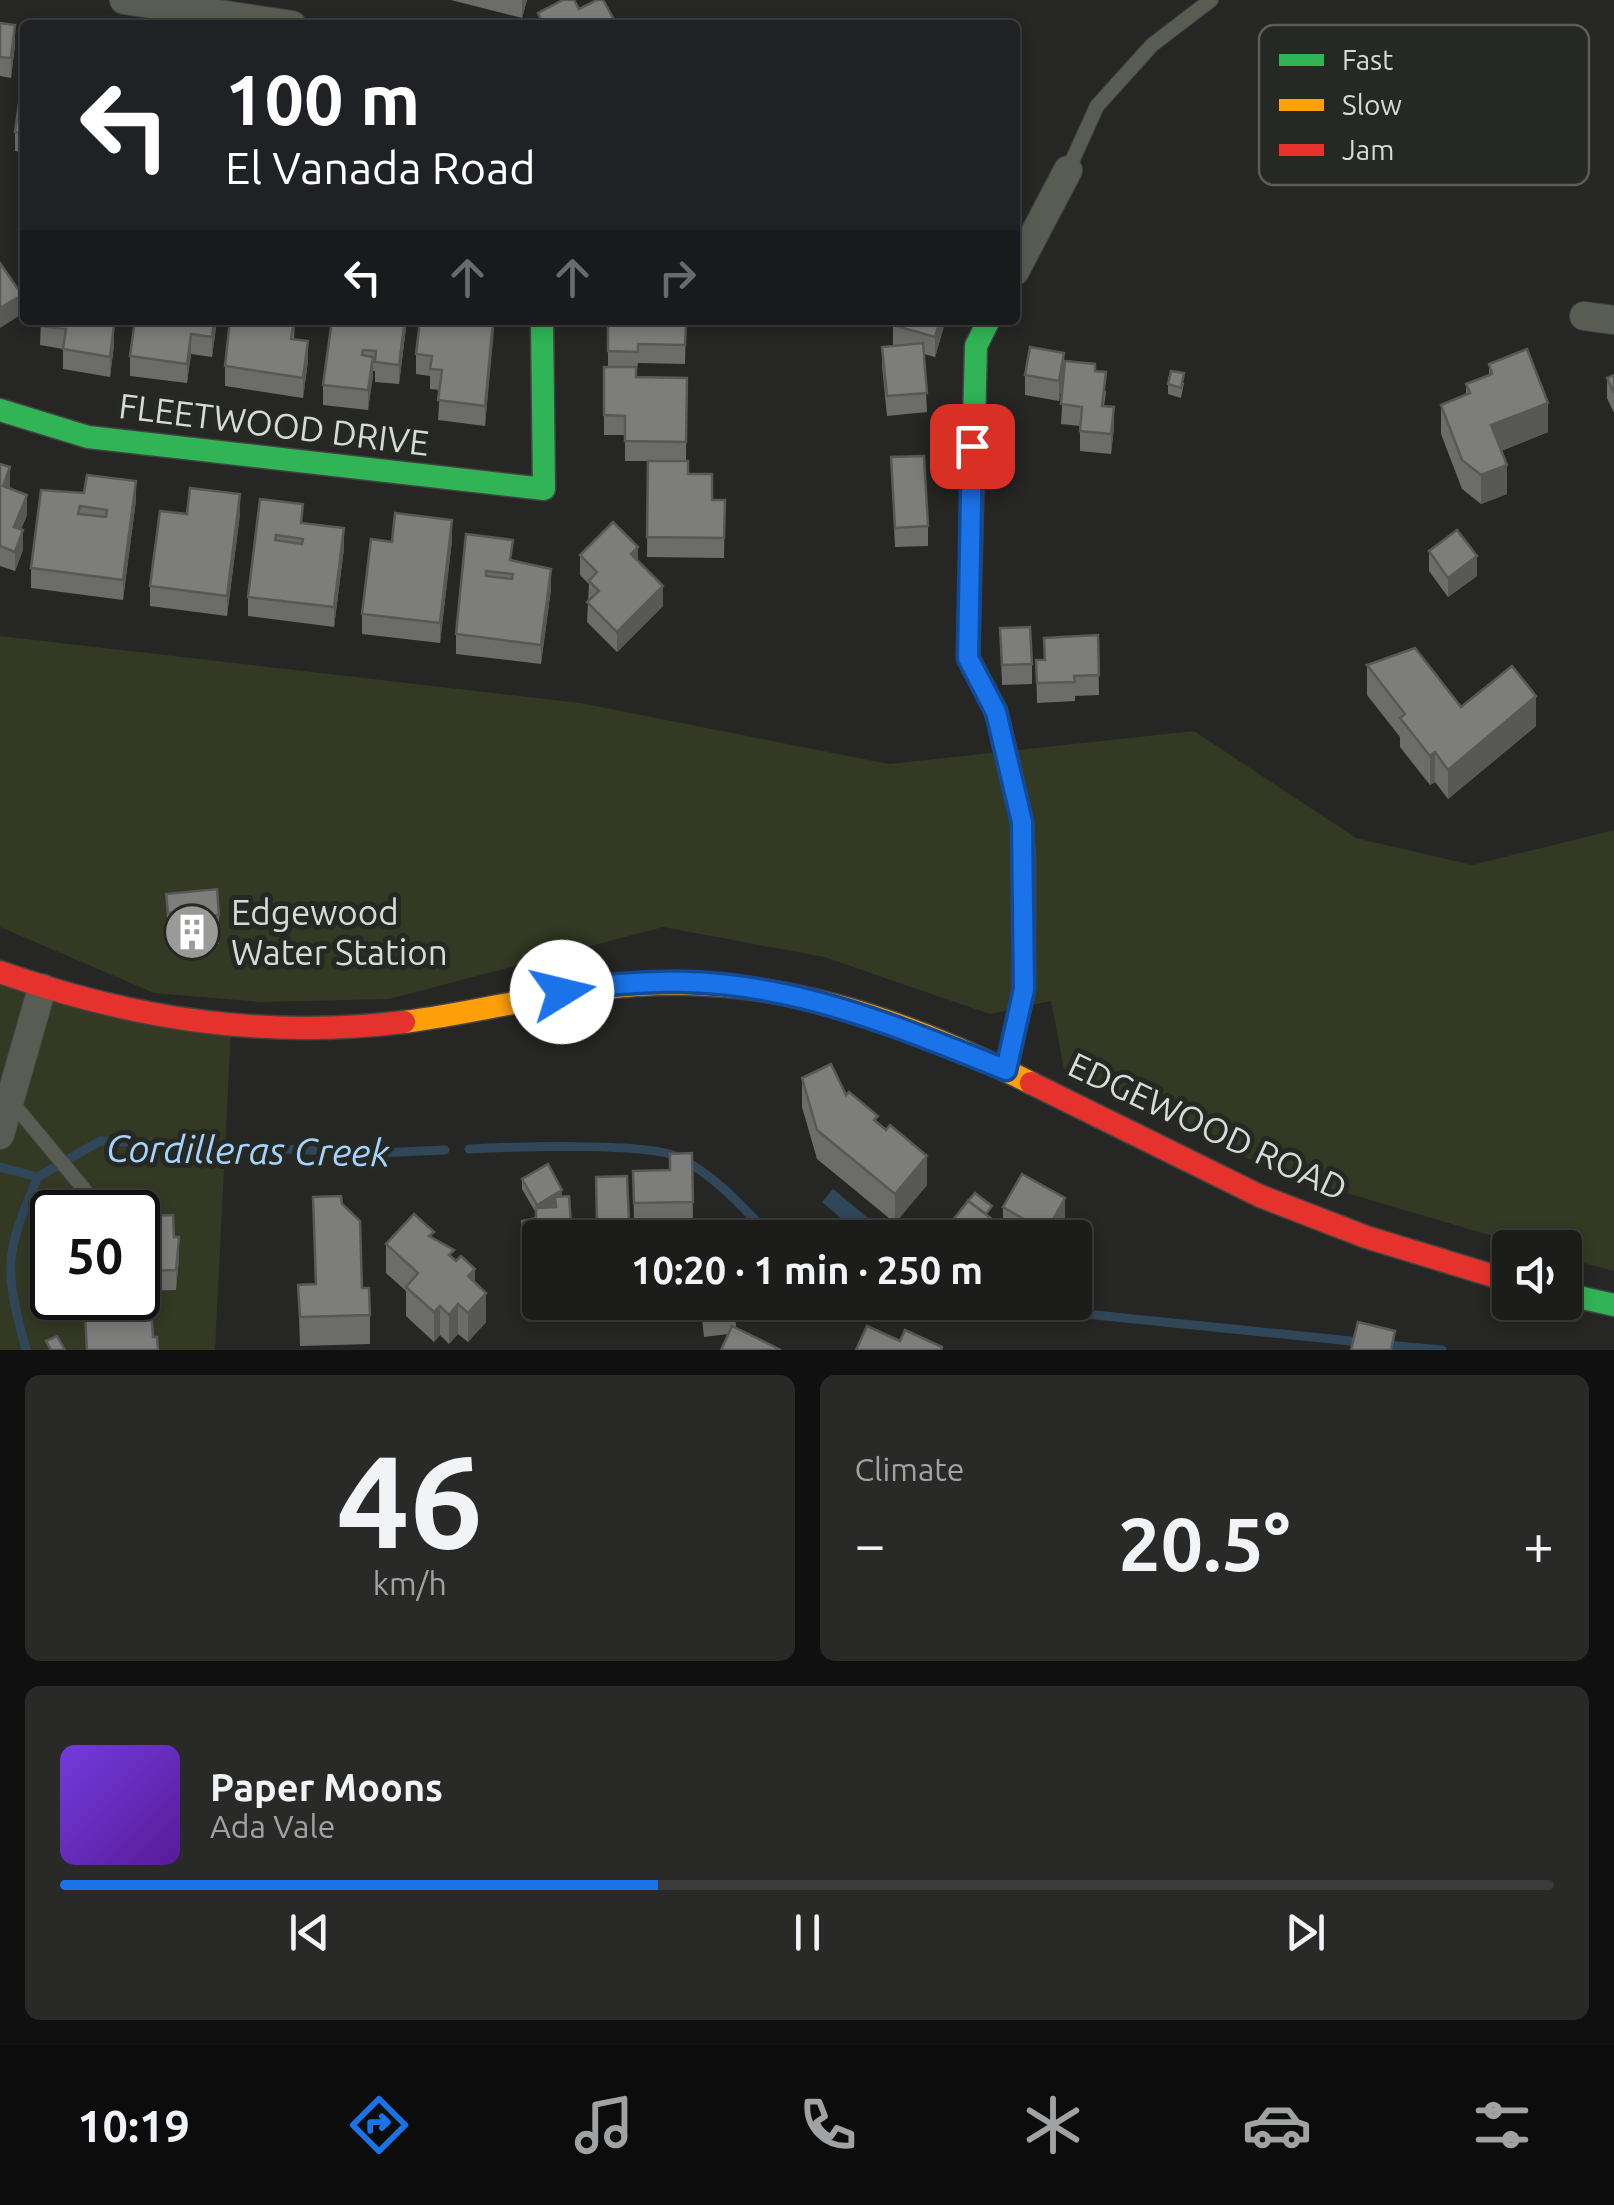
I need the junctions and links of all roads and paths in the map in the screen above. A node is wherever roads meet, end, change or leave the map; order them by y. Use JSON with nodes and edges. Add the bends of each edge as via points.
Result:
{"nodes":[{"id":1,"x":124,"y":0,"type":"edge"},
{"id":2,"x":1211,"y":0,"type":"edge"},
{"id":3,"x":258,"y":20,"type":"edge"},
{"id":4,"x":1068,"y":170,"type":"joint"},
{"id":5,"x":1020,"y":261,"type":"edge"},
{"id":6,"x":1584,"y":316,"type":"dead end"},
{"id":7,"x":1614,"y":320,"type":"edge"},
{"id":8,"x":542,"y":325,"type":"edge"},
{"id":9,"x":987,"y":325,"type":"edge"},
{"id":10,"x":0,"y":410,"type":"edge"},
{"id":11,"x":0,"y":972,"type":"edge"},
{"id":12,"x":42,"y":988,"type":"junction"},
{"id":13,"x":1006,"y":1070,"type":"junction"},
{"id":14,"x":5,"y":1117,"type":"edge"},
{"id":15,"x":85,"y":1190,"type":"edge"},
{"id":16,"x":1492,"y":1275,"type":"edge"},
{"id":17,"x":1582,"y":1298,"type":"edge"},
{"id":18,"x":1614,"y":1305,"type":"edge"}],
"edges":[{"from":1,"to":3,"type":"street"},
{"from":2,"to":4,"type":"lane","via":[[1152,45],[1097,106]]},
{"from":4,"to":5,"type":"street"},
{"from":6,"to":7,"type":"street"},
{"from":8,"to":10,"type":"main road","name":"FLEETWOOD DRIVE","via":[[544,489],[88,437]]},
{"from":9,"to":13,"type":"main road","via":[[976,346],[968,658],[996,712],[1022,822],[1024,989]]},
{"from":11,"to":12,"type":"main road","name":"EDGEWOOD ROAD"},
{"from":12,"to":13,"type":"main road","name":"EDGEWOOD ROAD","via":[[170,1023],[292,1032],[412,1021],[599,986],[718,982],[833,1003]]},
{"from":12,"to":14,"type":"street"},
{"from":13,"to":16,"type":"main road","name":"EDGEWOOD ROAD","via":[[1227,1182]]},
{"from":14,"to":15,"type":"lane","via":[[38,1128]]},
{"from":17,"to":18,"type":"main road"}]}
